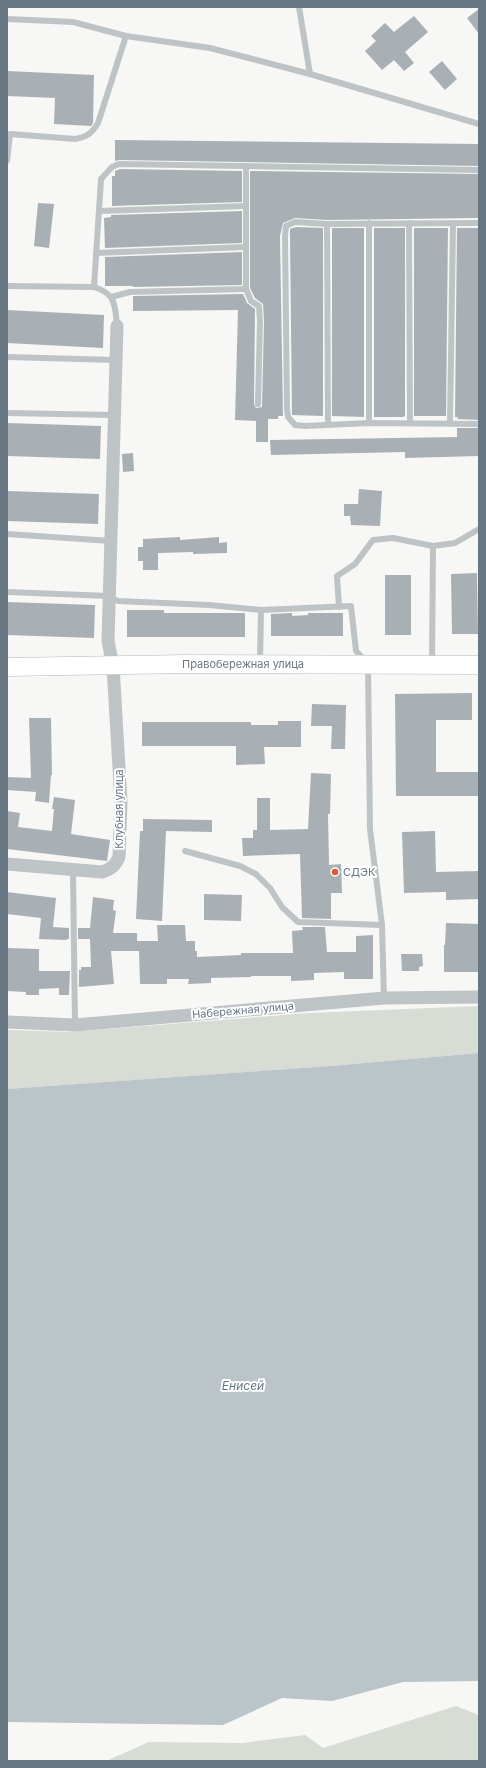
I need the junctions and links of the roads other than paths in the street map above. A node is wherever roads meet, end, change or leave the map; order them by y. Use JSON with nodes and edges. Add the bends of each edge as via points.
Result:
{"nodes":[{"id":1,"x":299,"y":7,"type":"edge"},
{"id":2,"x":7,"y":19,"type":"edge"},
{"id":3,"x":126,"y":36,"type":"junction"},
{"id":4,"x":310,"y":74,"type":"junction"},
{"id":5,"x":479,"y":124,"type":"edge"},
{"id":6,"x":9,"y":134,"type":"edge"},
{"id":7,"x":7,"y":161,"type":"edge"},
{"id":8,"x":246,"y":166,"type":"junction"},
{"id":9,"x":479,"y":170,"type":"edge"},
{"id":10,"x":245,"y":206,"type":"junction"},
{"id":11,"x":100,"y":211,"type":"junction"},
{"id":12,"x":369,"y":223,"type":"junction"},
{"id":13,"x":409,"y":223,"type":"junction"},
{"id":14,"x":453,"y":223,"type":"junction"},
{"id":15,"x":479,"y":223,"type":"edge"},
{"id":16,"x":327,"y":224,"type":"junction"},
{"id":17,"x":245,"y":247,"type":"junction"},
{"id":18,"x":96,"y":253,"type":"junction"},
{"id":19,"x":7,"y":286,"type":"edge"},
{"id":20,"x":94,"y":287,"type":"junction"},
{"id":21,"x":246,"y":289,"type":"junction"},
{"id":22,"x":111,"y":297,"type":"junction"},
{"id":23,"x":117,"y":326,"type":"joint"},
{"id":24,"x":7,"y":356,"type":"edge"},
{"id":25,"x":116,"y":360,"type":"junction"},
{"id":26,"x":258,"y":404,"type":"dead end"},
{"id":27,"x":7,"y":413,"type":"edge"},
{"id":28,"x":114,"y":415,"type":"junction"},
{"id":29,"x":369,"y":423,"type":"junction"},
{"id":30,"x":410,"y":423,"type":"junction"},
{"id":31,"x":450,"y":423,"type":"junction"},
{"id":32,"x":479,"y":424,"type":"edge"},
{"id":33,"x":328,"y":425,"type":"junction"},
{"id":34,"x":479,"y":529,"type":"edge"},
{"id":35,"x":7,"y":534,"type":"edge"},
{"id":36,"x":111,"y":541,"type":"junction"},
{"id":37,"x":433,"y":546,"type":"junction"},
{"id":38,"x":7,"y":592,"type":"edge"},
{"id":39,"x":109,"y":596,"type":"junction"},
{"id":40,"x":339,"y":607,"type":"junction"},
{"id":41,"x":261,"y":610,"type":"junction"},
{"id":42,"x":260,"y":664,"type":"junction"},
{"id":43,"x":368,"y":664,"type":"junction"},
{"id":44,"x":432,"y":665,"type":"junction"},
{"id":45,"x":479,"y":665,"type":"edge"},
{"id":46,"x":114,"y":666,"type":"junction"},
{"id":47,"x":7,"y":668,"type":"edge"},
{"id":48,"x":185,"y":850,"type":"dead end"},
{"id":49,"x":7,"y":864,"type":"edge"},
{"id":50,"x":73,"y":871,"type":"junction"},
{"id":51,"x":382,"y":925,"type":"junction"},
{"id":52,"x":479,"y":997,"type":"edge"},
{"id":53,"x":384,"y":998,"type":"junction"},
{"id":54,"x":7,"y":1022,"type":"edge"},
{"id":55,"x":76,"y":1025,"type":"junction"}],
"edges":[{"from":1,"to":4,"type":"lane"},
{"from":2,"to":3,"type":"lane","via":[[73,22]]},
{"from":3,"to":4,"type":"lane","via":[[210,48]]},
{"from":3,"to":6,"type":"lane","via":[[93,132],[85,137],[75,138]]},
{"from":4,"to":5,"type":"lane"},
{"from":6,"to":7,"type":"lane"},
{"from":8,"to":9,"type":"lane"},
{"from":8,"to":10,"type":"lane"},
{"from":8,"to":11,"type":"lane","via":[[119,164],[112,167],[101,179]]},
{"from":10,"to":11,"type":"lane"},
{"from":10,"to":17,"type":"lane"},
{"from":11,"to":18,"type":"lane"},
{"from":12,"to":13,"type":"lane"},
{"from":12,"to":16,"type":"lane"},
{"from":12,"to":29,"type":"lane"},
{"from":13,"to":14,"type":"lane"},
{"from":13,"to":30,"type":"lane"},
{"from":14,"to":15,"type":"lane"},
{"from":14,"to":31,"type":"lane"},
{"from":16,"to":33,"type":"lane"},
{"from":16,"to":33,"type":"lane","via":[[295,222],[286,226],[285,236],[288,417],[295,425]]},
{"from":17,"to":18,"type":"lane"},
{"from":17,"to":21,"type":"lane"},
{"from":18,"to":20,"type":"lane"},
{"from":19,"to":20,"type":"lane"},
{"from":20,"to":22,"type":"lane","via":[[105,291]]},
{"from":21,"to":22,"type":"lane","via":[[130,292]]},
{"from":21,"to":26,"type":"lane","via":[[251,301],[258,306],[260,321]]},
{"from":22,"to":23,"type":"lane","via":[[115,306]]},
{"from":23,"to":25,"type":"street","name":"Клубная улица"},
{"from":24,"to":25,"type":"lane"},
{"from":25,"to":28,"type":"street","name":"Клубная улица"},
{"from":27,"to":28,"type":"lane"},
{"from":28,"to":36,"type":"street","name":"Клубная улица"},
{"from":29,"to":30,"type":"lane"},
{"from":29,"to":33,"type":"lane"},
{"from":30,"to":31,"type":"lane"},
{"from":31,"to":32,"type":"lane"},
{"from":34,"to":37,"type":"lane","via":[[455,544]]},
{"from":35,"to":36,"type":"lane"},
{"from":36,"to":39,"type":"street","name":"Клубная улица"},
{"from":37,"to":40,"type":"lane","via":[[393,538],[373,540],[355,564],[337,576]]},
{"from":37,"to":44,"type":"lane"},
{"from":38,"to":39,"type":"lane"},
{"from":39,"to":41,"type":"lane","via":[[118,601]]},
{"from":39,"to":46,"type":"street","name":"Клубная улица","via":[[108,641]]},
{"from":40,"to":41,"type":"lane"},
{"from":40,"to":43,"type":"lane","via":[[351,606],[356,651]]},
{"from":41,"to":42,"type":"lane"},
{"from":42,"to":43,"type":"street","name":"Правобережная улица"},
{"from":42,"to":46,"type":"street","name":"Правобережная улица"},
{"from":43,"to":44,"type":"street","name":"Правобережная улица"},
{"from":43,"to":51,"type":"lane","via":[[370,829]]},
{"from":44,"to":45,"type":"street","name":"Правобережная улица"},
{"from":46,"to":47,"type":"street","name":"Правобережная улица"},
{"from":46,"to":50,"type":"street","name":"Клубная улица","via":[[121,802],[119,857],[116,864],[102,872]]},
{"from":48,"to":51,"type":"lane","via":[[240,866],[256,874],[270,888],[282,907],[298,922]]},
{"from":49,"to":50,"type":"street","name":"Клубная улица"},
{"from":50,"to":55,"type":"lane"},
{"from":51,"to":53,"type":"lane"},
{"from":52,"to":53,"type":"street","name":"Набережная улица"},
{"from":53,"to":55,"type":"street","name":"Набережная улица"},
{"from":54,"to":55,"type":"street","name":"Набережная улица"}]}
